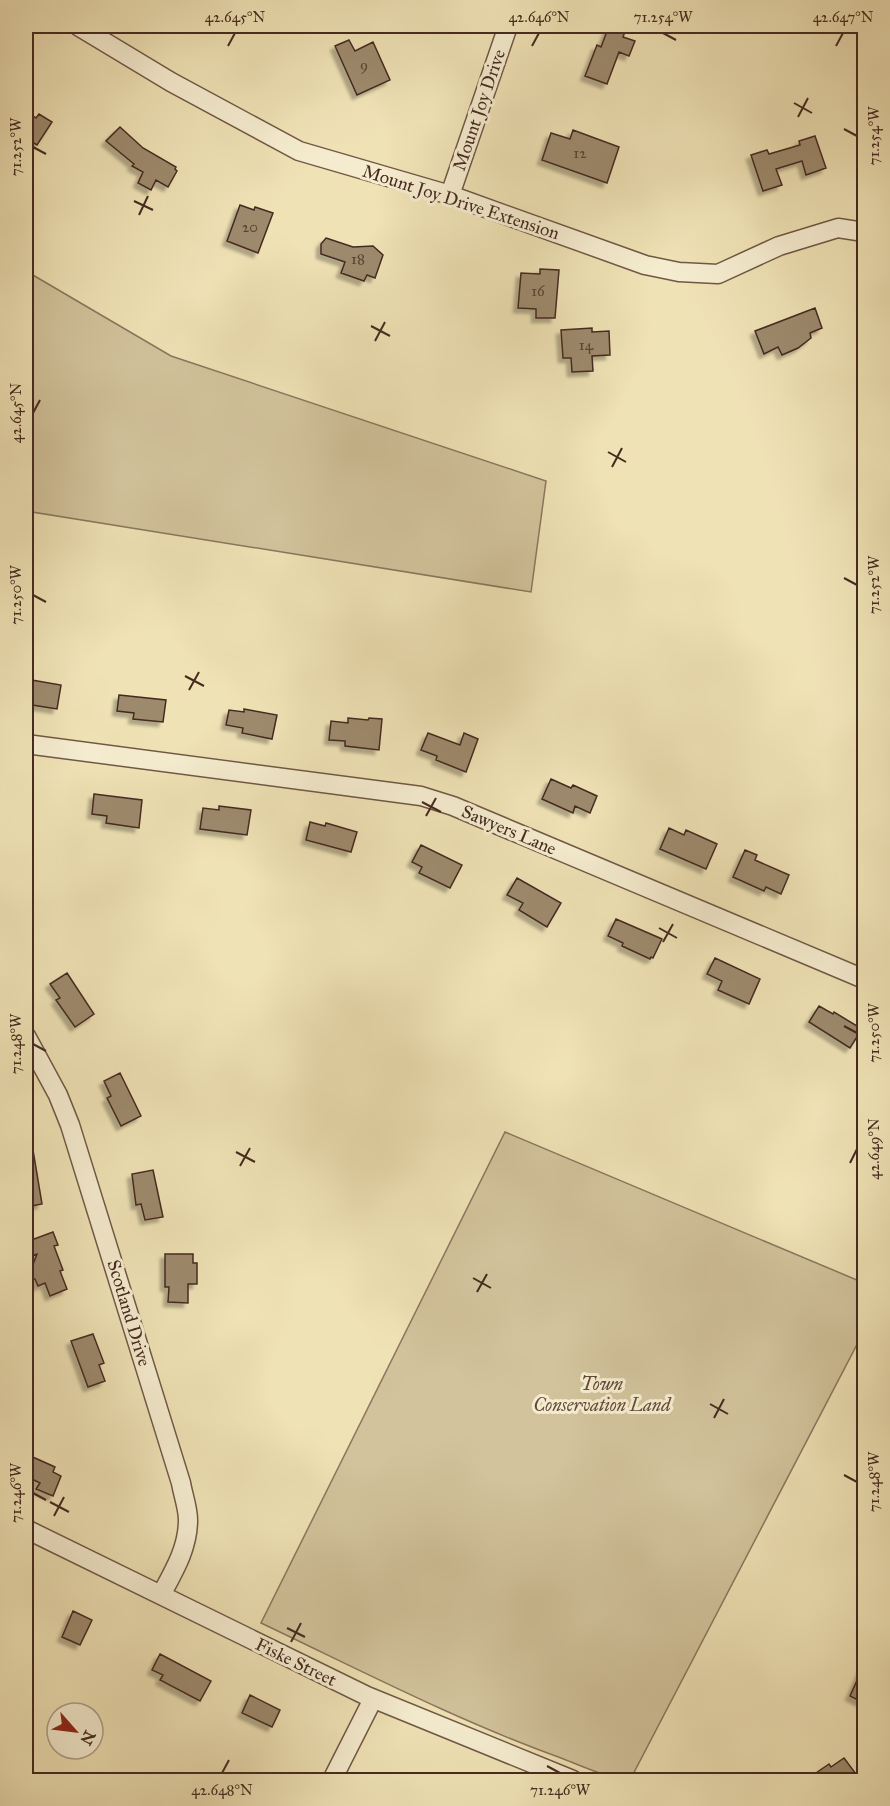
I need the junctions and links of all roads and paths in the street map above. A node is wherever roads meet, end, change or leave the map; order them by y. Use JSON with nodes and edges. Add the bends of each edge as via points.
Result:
{"nodes":[{"id":1,"x":78,"y":26,"type":"edge"},
{"id":2,"x":508,"y":26,"type":"edge"},
{"id":3,"x":450,"y":195,"type":"junction"},
{"id":4,"x":864,"y":232,"type":"edge"},
{"id":5,"x":26,"y":744,"type":"edge"},
{"id":6,"x":864,"y":980,"type":"edge"},
{"id":7,"x":26,"y":1035,"type":"edge"},
{"id":8,"x":26,"y":1528,"type":"edge"},
{"id":9,"x":161,"y":1595,"type":"junction"},
{"id":10,"x":373,"y":1699,"type":"junction"},
{"id":11,"x":332,"y":1780,"type":"edge"},
{"id":12,"x":573,"y":1780,"type":"edge"}],
"edges":[{"from":1,"to":3,"type":"street","name":"Mount Joy Drive Extension","via":[[299,151]]},
{"from":2,"to":3,"type":"street","name":"Mount Joy Drive"},
{"from":3,"to":4,"type":"street","name":"Mount Joy Drive Extension","via":[[645,265],[679,272],[718,274],[779,246],[838,228]]},
{"from":5,"to":6,"type":"street","name":"Sawyers Lane","via":[[421,796],[453,806]]},
{"from":7,"to":9,"type":"street","name":"Scotland Drive","via":[[70,1125],[181,1483],[188,1518],[186,1541]]},
{"from":8,"to":9,"type":"street","name":"Fiske Street"},
{"from":9,"to":10,"type":"street","name":"Fiske Street"},
{"from":10,"to":11,"type":"street"},
{"from":10,"to":12,"type":"street","name":"Fiske Street"}]}
